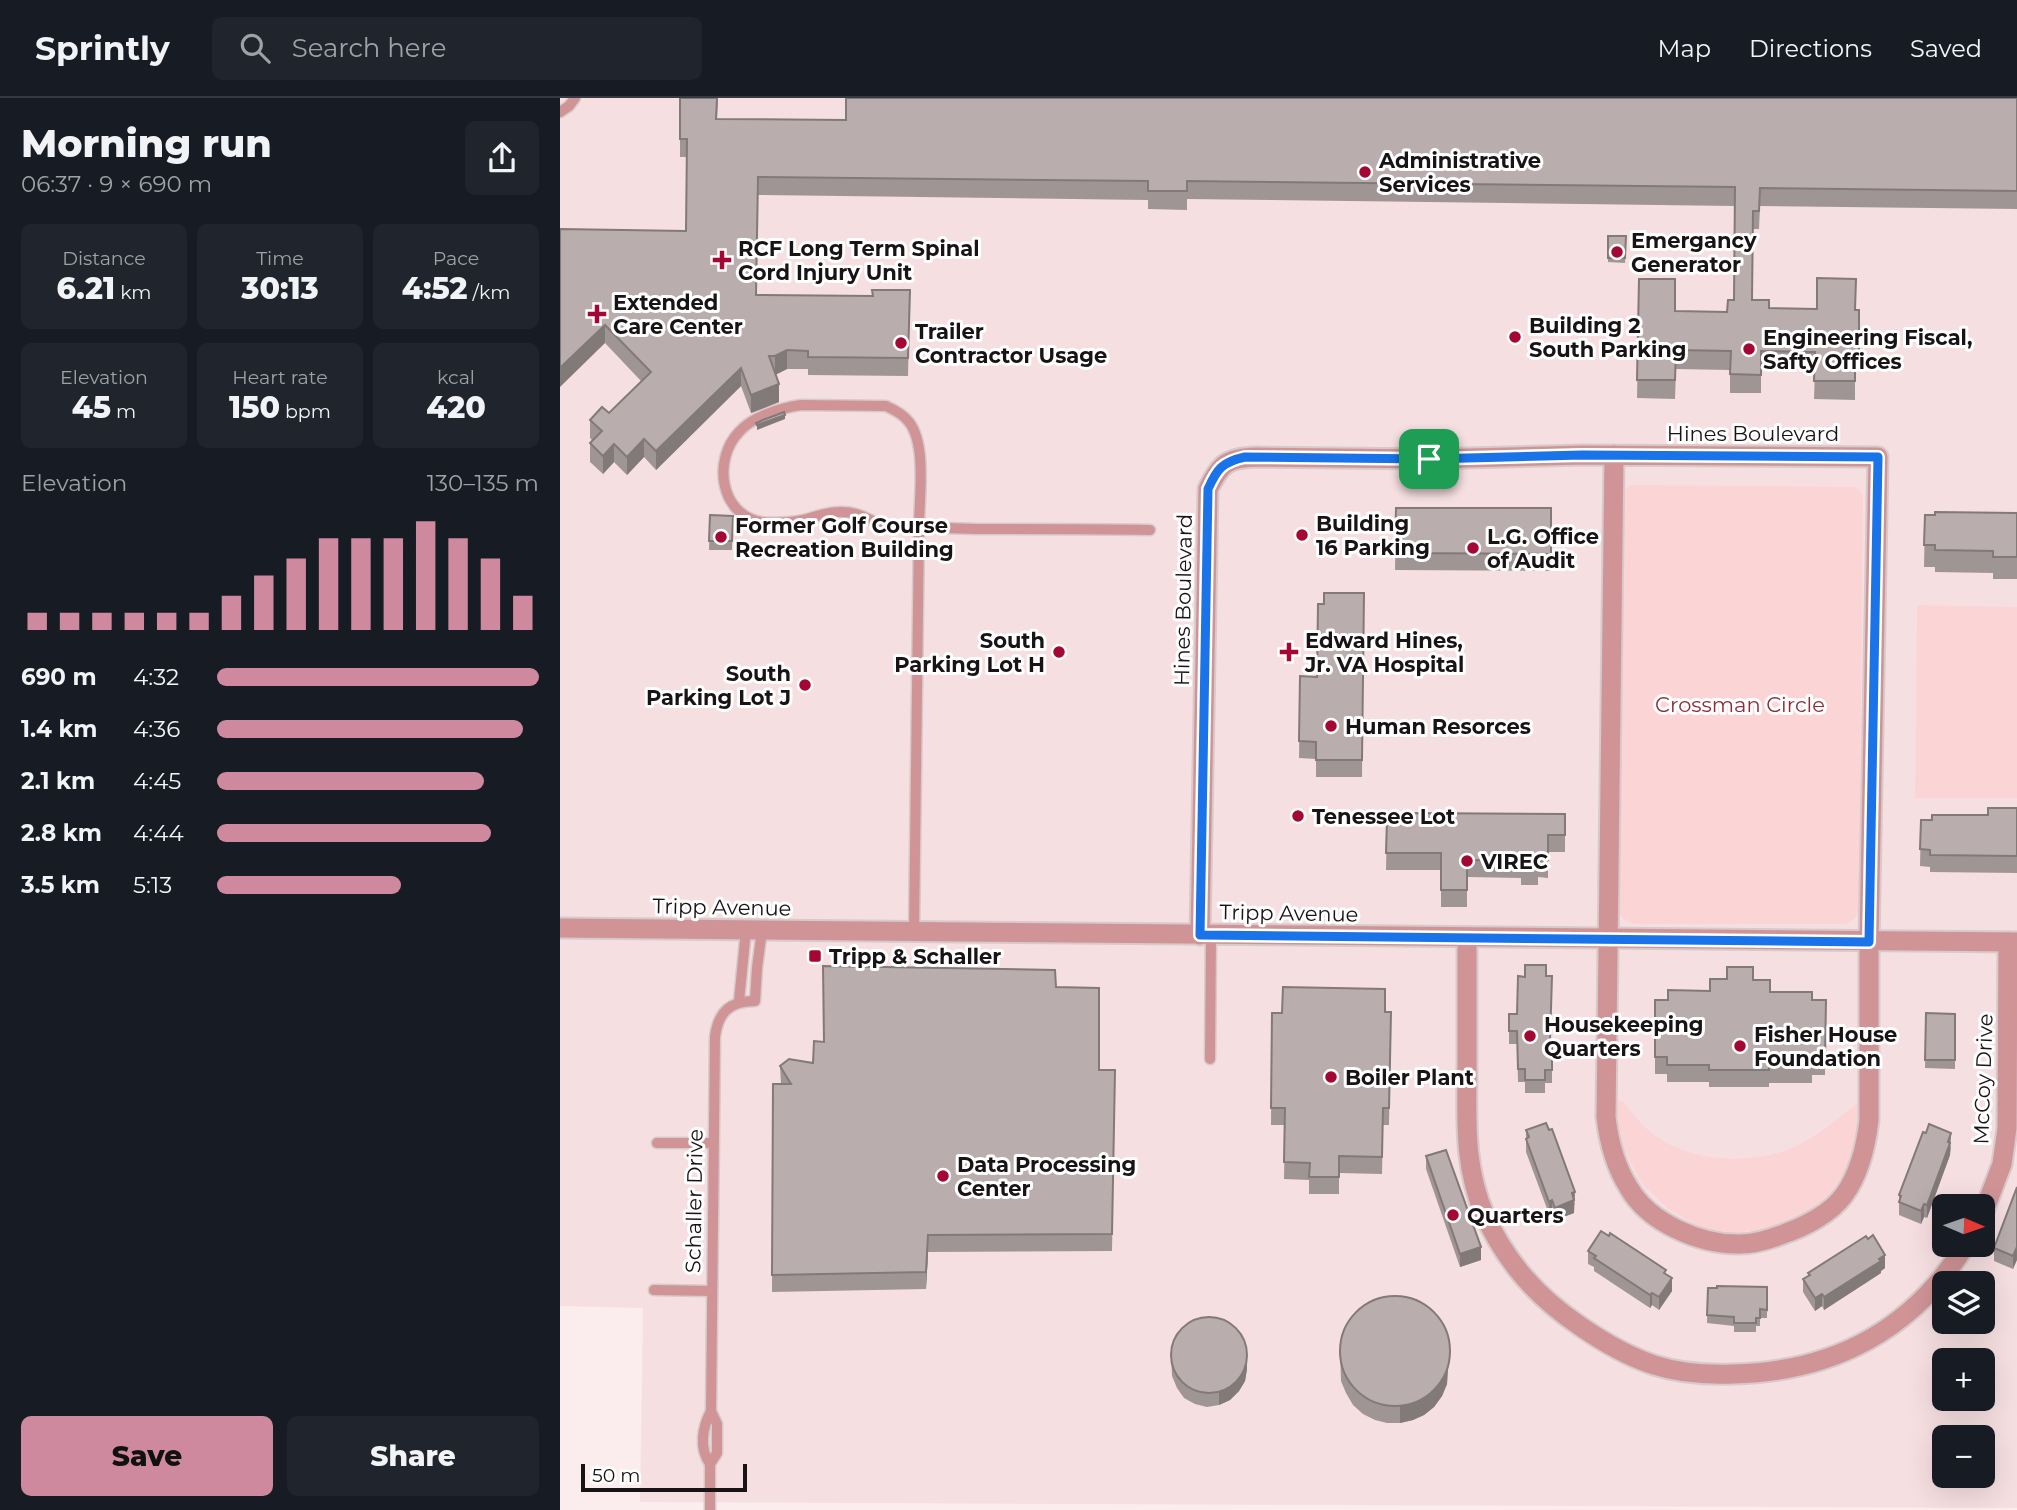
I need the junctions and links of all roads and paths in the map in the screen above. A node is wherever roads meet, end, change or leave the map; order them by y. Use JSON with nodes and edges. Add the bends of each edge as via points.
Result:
{"nodes":[{"id":1,"x":575,"y":98,"type":"edge"},
{"id":2,"x":560,"y":112,"type":"edge"},
{"id":3,"x":1614,"y":456,"type":"junction"},
{"id":4,"x":919,"y":528,"type":"junction"},
{"id":5,"x":1150,"y":530,"type":"dead end"},
{"id":6,"x":560,"y":928,"type":"edge"},
{"id":7,"x":754,"y":930,"type":"junction"},
{"id":8,"x":914,"y":932,"type":"junction"},
{"id":9,"x":1205,"y":935,"type":"junction"},
{"id":10,"x":1467,"y":938,"type":"junction"},
{"id":11,"x":1608,"y":939,"type":"junction"},
{"id":12,"x":1869,"y":942,"type":"junction"},
{"id":13,"x":2013,"y":942,"type":"edge"},
{"id":14,"x":739,"y":1001,"type":"junction"},
{"id":15,"x":1210,"y":1059,"type":"dead end"},
{"id":16,"x":657,"y":1143,"type":"dead end"},
{"id":17,"x":713,"y":1143,"type":"junction"},
{"id":18,"x":1991,"y":1194,"type":"edge"},
{"id":19,"x":1957,"y":1257,"type":"edge"},
{"id":20,"x":654,"y":1290,"type":"dead end"},
{"id":21,"x":712,"y":1291,"type":"junction"},
{"id":22,"x":710,"y":1510,"type":"edge"}],
"edges":[{"from":1,"to":2,"type":"lane"},
{"from":3,"to":9,"type":"street","name":"Hines Boulevard","via":[[1245,457],[1220,467],[1208,489]]},
{"from":3,"to":11,"type":"street"},
{"from":3,"to":12,"type":"street","name":"Hines Boulevard","via":[[1878,457]]},
{"from":4,"to":4,"type":"lane","via":[[916,435],[910,422],[886,406],[789,407],[750,422],[726,452],[722,471],[732,503],[761,522],[841,512],[862,514],[889,527]]},
{"from":4,"to":5,"type":"lane"},
{"from":4,"to":8,"type":"lane"},
{"from":6,"to":7,"type":"street","name":"Tripp Avenue"},
{"from":7,"to":8,"type":"street","name":"Tripp Avenue"},
{"from":7,"to":14,"type":"lane"},
{"from":7,"to":14,"type":"lane","via":[[755,1001]]},
{"from":8,"to":9,"type":"street","name":"Tripp Avenue"},
{"from":9,"to":10,"type":"street","name":"Tripp Avenue"},
{"from":9,"to":15,"type":"lane"},
{"from":10,"to":11,"type":"street","name":"Tripp Avenue"},
{"from":10,"to":19,"type":"street","via":[[1466,1133],[1470,1170],[1502,1250],[1529,1285],[1590,1333],[1623,1353],[1691,1373],[1762,1374],[1799,1367],[1872,1340],[1936,1287]]},
{"from":11,"to":12,"type":"street","name":"Tripp Avenue"},
{"from":11,"to":12,"type":"street","via":[[1606,1117],[1609,1145],[1619,1169],[1644,1207],[1685,1234],[1740,1244],[1768,1241],[1811,1222],[1843,1196],[1858,1171],[1869,1119]]},
{"from":12,"to":13,"type":"street","name":"Tripp Avenue"},
{"from":13,"to":18,"type":"street","name":"McCoy Drive","via":[[2007,1128],[2003,1164]]},
{"from":14,"to":17,"type":"lane","name":"Schaller Drive","via":[[716,1028]]},
{"from":16,"to":17,"type":"lane"},
{"from":17,"to":21,"type":"lane","name":"Schaller Drive"},
{"from":20,"to":21,"type":"lane"},
{"from":21,"to":22,"type":"lane","name":"Schaller Drive","via":[[711,1411],[717,1424],[717,1453],[710,1464]]}]}
